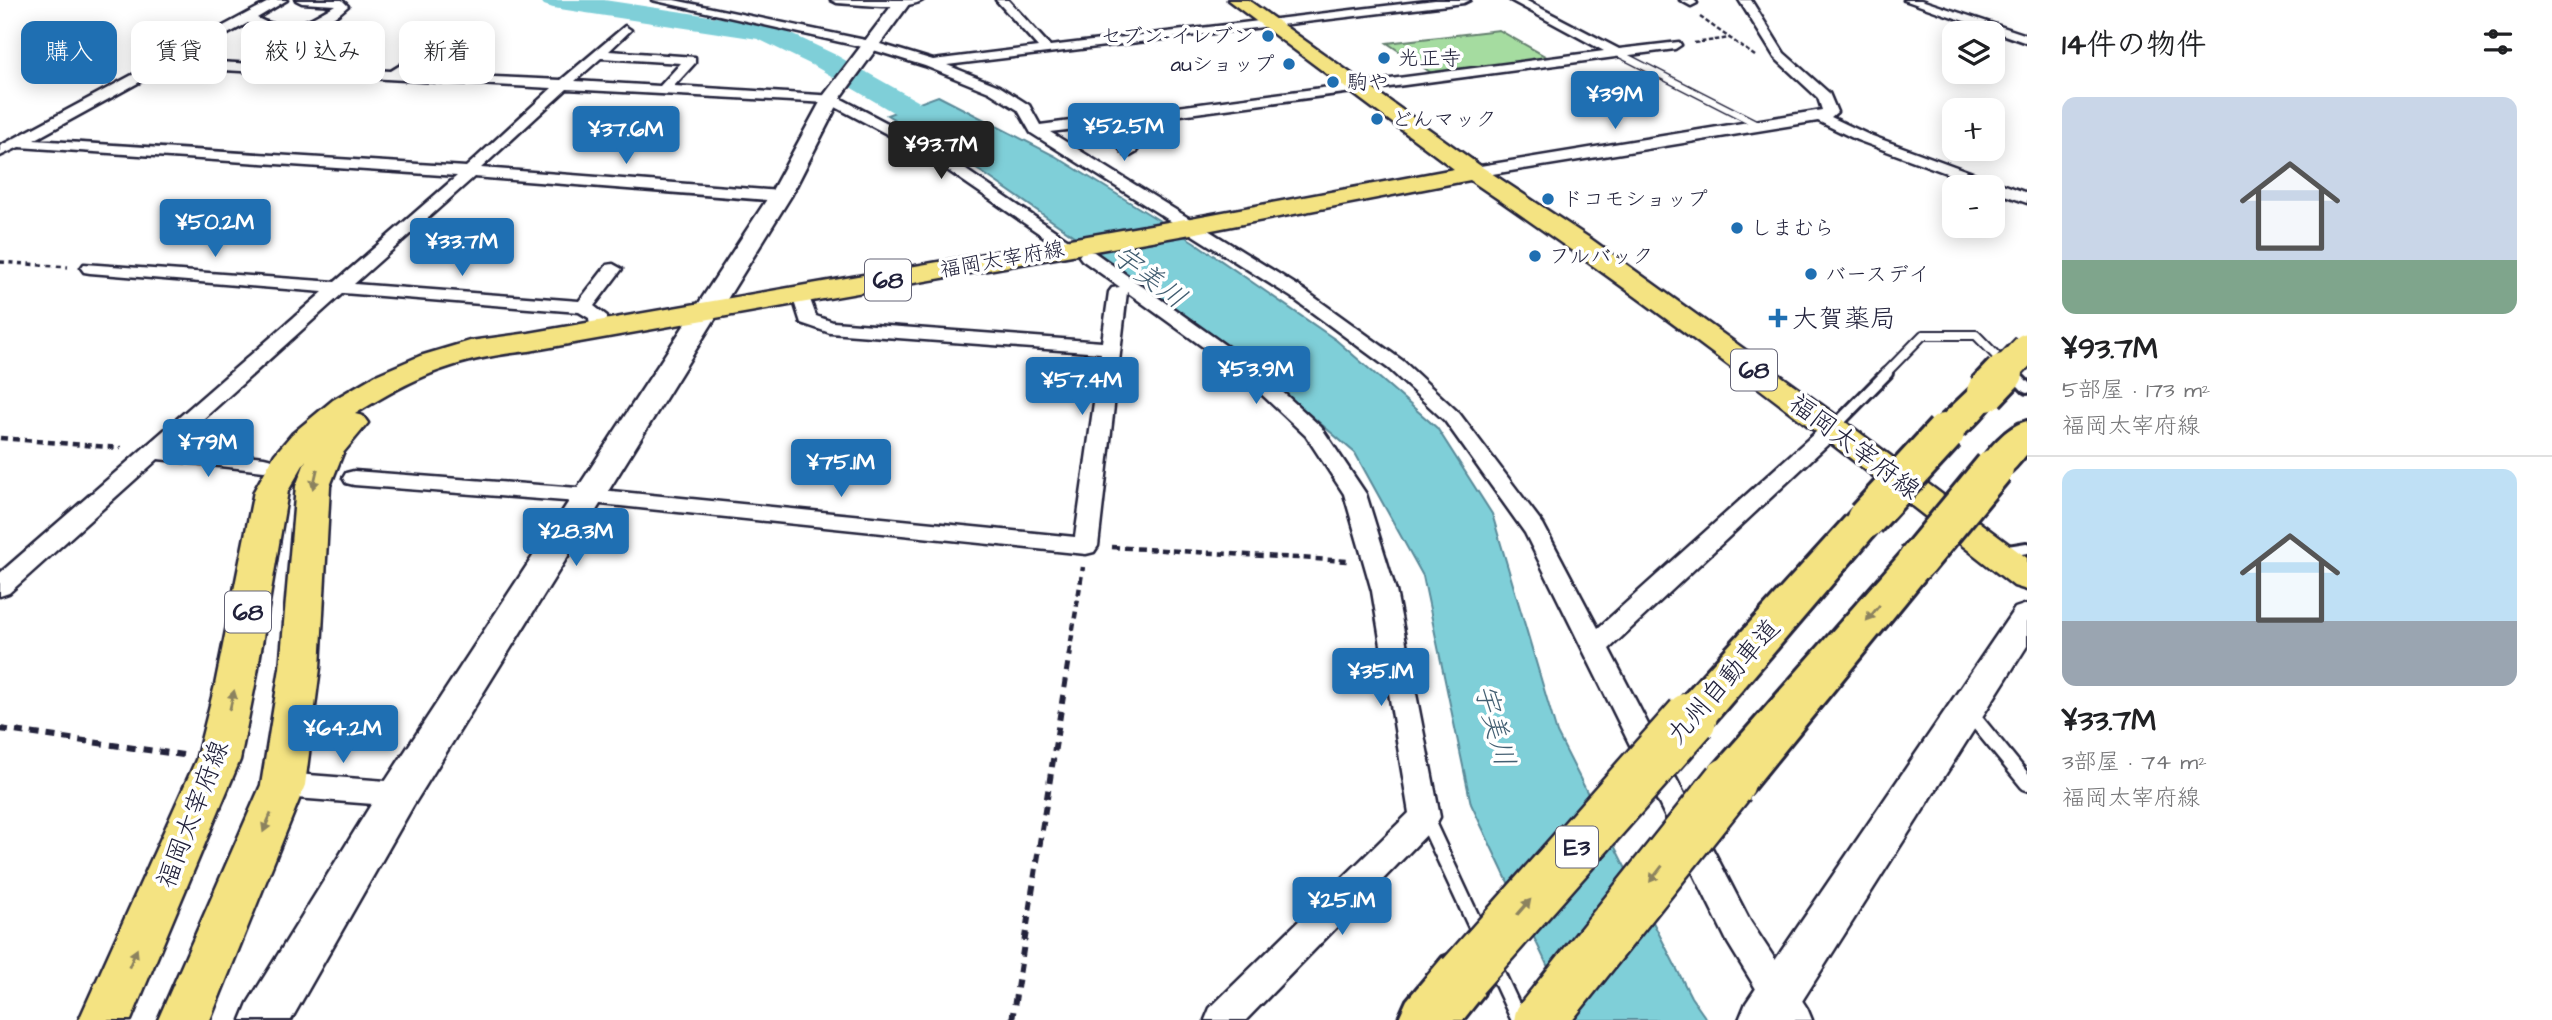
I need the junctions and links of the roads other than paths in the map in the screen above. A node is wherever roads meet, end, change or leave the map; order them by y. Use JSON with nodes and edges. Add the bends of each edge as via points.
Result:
{"nodes":[{"id":1,"x":281,"y":0,"type":"edge"},
{"id":2,"x":302,"y":0,"type":"edge"},
{"id":3,"x":658,"y":0,"type":"edge"},
{"id":4,"x":837,"y":0,"type":"edge"},
{"id":5,"x":908,"y":0,"type":"edge"},
{"id":6,"x":1002,"y":0,"type":"edge"},
{"id":7,"x":1237,"y":0,"type":"edge"},
{"id":8,"x":1464,"y":0,"type":"edge"},
{"id":9,"x":1517,"y":0,"type":"edge"},
{"id":10,"x":1745,"y":0,"type":"edge"},
{"id":11,"x":1910,"y":0,"type":"edge"},
{"id":12,"x":247,"y":19,"type":"junction"},
{"id":13,"x":1271,"y":23,"type":"junction"},
{"id":14,"x":227,"y":30,"type":"edge"},
{"id":15,"x":625,"y":30,"type":"dead end"},
{"id":16,"x":2027,"y":39,"type":"edge"},
{"id":17,"x":1675,"y":45,"type":"road end"},
{"id":18,"x":868,"y":49,"type":"junction"},
{"id":19,"x":1047,"y":50,"type":"junction"},
{"id":20,"x":1618,"y":53,"type":"junction"},
{"id":21,"x":597,"y":54,"type":"junction"},
{"id":22,"x":930,"y":63,"type":"junction"},
{"id":23,"x":227,"y":66,"type":"edge"},
{"id":24,"x":399,"y":72,"type":"edge"},
{"id":25,"x":393,"y":76,"type":"junction"},
{"id":26,"x":399,"y":76,"type":"edge"},
{"id":27,"x":131,"y":82,"type":"edge"},
{"id":28,"x":495,"y":82,"type":"edge"},
{"id":29,"x":562,"y":86,"type":"junction"},
{"id":30,"x":1360,"y":88,"type":"junction"},
{"id":31,"x":663,"y":91,"type":"junction"},
{"id":32,"x":832,"y":97,"type":"junction"},
{"id":33,"x":1820,"y":117,"type":"junction"},
{"id":34,"x":1103,"y":121,"type":"junction"},
{"id":35,"x":1761,"y":126,"type":"junction"},
{"id":36,"x":1037,"y":130,"type":"junction"},
{"id":37,"x":18,"y":143,"type":"junction"},
{"id":38,"x":0,"y":152,"type":"edge"},
{"id":39,"x":1130,"y":152,"type":"dead end"},
{"id":40,"x":470,"y":172,"type":"junction"},
{"id":41,"x":1474,"y":172,"type":"junction"},
{"id":42,"x":780,"y":196,"type":"junction"},
{"id":43,"x":2027,"y":198,"type":"edge"},
{"id":44,"x":1191,"y":226,"type":"junction"},
{"id":45,"x":1073,"y":248,"type":"junction"},
{"id":46,"x":90,"y":268,"type":"road end"},
{"id":47,"x":613,"y":269,"type":"dead end"},
{"id":48,"x":337,"y":289,"type":"junction"},
{"id":49,"x":1118,"y":292,"type":"dead end"},
{"id":50,"x":801,"y":295,"type":"junction"},
{"id":51,"x":704,"y":312,"type":"junction"},
{"id":52,"x":591,"y":318,"type":"junction"},
{"id":53,"x":528,"y":342,"type":"junction"},
{"id":54,"x":1112,"y":348,"type":"junction"},
{"id":55,"x":2027,"y":348,"type":"edge"},
{"id":56,"x":2027,"y":388,"type":"edge"},
{"id":57,"x":1833,"y":428,"type":"junction"},
{"id":58,"x":2027,"y":432,"type":"edge"},
{"id":59,"x":156,"y":452,"type":"junction"},
{"id":60,"x":264,"y":464,"type":"dead end"},
{"id":61,"x":354,"y":478,"type":"dead end"},
{"id":62,"x":591,"y":496,"type":"junction"},
{"id":63,"x":2027,"y":548,"type":"edge"},
{"id":64,"x":1995,"y":554,"type":"junction"},
{"id":65,"x":2027,"y":577,"type":"edge"},
{"id":66,"x":0,"y":587,"type":"edge"},
{"id":67,"x":2027,"y":617,"type":"edge"},
{"id":68,"x":1593,"y":648,"type":"junction"},
{"id":69,"x":1965,"y":708,"type":"junction"},
{"id":70,"x":2027,"y":783,"type":"edge"},
{"id":71,"x":283,"y":785,"type":"junction"},
{"id":72,"x":399,"y":794,"type":"junction"},
{"id":73,"x":1425,"y":817,"type":"junction"},
{"id":74,"x":1776,"y":1012,"type":"edge"},
{"id":75,"x":105,"y":1020,"type":"edge"},
{"id":76,"x":184,"y":1020,"type":"edge"},
{"id":77,"x":265,"y":1020,"type":"edge"},
{"id":78,"x":1222,"y":1020,"type":"edge"},
{"id":79,"x":1427,"y":1020,"type":"edge"},
{"id":80,"x":1519,"y":1020,"type":"edge"},
{"id":81,"x":1540,"y":1020,"type":"edge"}],
"edges":[{"from":1,"to":12,"type":"street"},
{"from":2,"to":12,"type":"street","via":[[342,6],[292,30],[266,28]]},
{"from":3,"to":18,"type":"street"},
{"from":4,"to":5,"type":"street"},
{"from":5,"to":18,"type":"street"},
{"from":6,"to":19,"type":"street"},
{"from":7,"to":13,"type":"main road","name":"福岡太宰府線","number":"68"},
{"from":8,"to":13,"type":"street"},
{"from":9,"to":20,"type":"street"},
{"from":10,"to":33,"type":"street","via":[[1779,55],[1825,96],[1830,112]]},
{"from":11,"to":16,"type":"street"},
{"from":12,"to":14,"type":"street"},
{"from":13,"to":19,"type":"street"},
{"from":13,"to":30,"type":"main road","name":"福岡太宰府線","number":"68"},
{"from":15,"to":21,"type":"street"},
{"from":17,"to":20,"type":"street"},
{"from":18,"to":22,"type":"street"},
{"from":18,"to":32,"type":"street"},
{"from":19,"to":22,"type":"street"},
{"from":20,"to":30,"type":"street"},
{"from":20,"to":35,"type":"lane"},
{"from":21,"to":29,"type":"street"},
{"from":21,"to":31,"type":"street","via":[[691,60]]},
{"from":22,"to":36,"type":"street","via":[[993,89],[1024,108]]},
{"from":23,"to":25,"type":"street"},
{"from":24,"to":25,"type":"street"},
{"from":25,"to":26,"type":"street"},
{"from":27,"to":37,"type":"street"},
{"from":28,"to":29,"type":"street"},
{"from":29,"to":31,"type":"street"},
{"from":29,"to":40,"type":"street"},
{"from":30,"to":34,"type":"street"},
{"from":30,"to":41,"type":"main road","name":"福岡太宰府線","number":"68"},
{"from":31,"to":32,"type":"street"},
{"from":32,"to":42,"type":"street"},
{"from":32,"to":45,"type":"street","via":[[926,149]]},
{"from":33,"to":35,"type":"street"},
{"from":33,"to":43,"type":"street"},
{"from":34,"to":36,"type":"street"},
{"from":34,"to":39,"type":"street"},
{"from":35,"to":41,"type":"street"},
{"from":36,"to":44,"type":"street"},
{"from":37,"to":38,"type":"street"},
{"from":37,"to":40,"type":"street"},
{"from":40,"to":42,"type":"street"},
{"from":40,"to":48,"type":"street"},
{"from":41,"to":44,"type":"main road","name":"福岡太宰府線","number":"68"},
{"from":41,"to":57,"type":"main road","name":"福岡太宰府線","number":"68","via":[[1582,244]]},
{"from":42,"to":51,"type":"street"},
{"from":44,"to":45,"type":"main road","name":"福岡太宰府線","number":"68"},
{"from":44,"to":68,"type":"street","via":[[1297,293],[1431,395],[1535,530]]},
{"from":45,"to":50,"type":"main road","name":"福岡太宰府線","number":"68"},
{"from":45,"to":73,"type":"street","via":[[1246,369],[1314,432],[1355,494],[1384,591]]},
{"from":46,"to":48,"type":"street"},
{"from":47,"to":52,"type":"street"},
{"from":48,"to":52,"type":"street"},
{"from":48,"to":59,"type":"street"},
{"from":49,"to":54,"type":"street"},
{"from":50,"to":51,"type":"main road","name":"福岡太宰府線","number":"68"},
{"from":50,"to":54,"type":"street","via":[[808,319],[830,327]]},
{"from":51,"to":52,"type":"main road","name":"福岡太宰府線","number":"68"},
{"from":51,"to":62,"type":"street"},
{"from":52,"to":53,"type":"main road","name":"福岡太宰府線","number":"68"},
{"from":53,"to":71,"type":"main road","name":"福岡太宰府線","number":"68","one_way":true,"via":[[439,370],[404,388],[359,416],[330,445],[319,464],[313,486],[300,668]]},
{"from":75,"to":53,"type":"main road","name":"福岡太宰府線","number":"68","one_way":true,"via":[[218,760],[271,491],[287,462],[344,407],[387,381],[480,347]]},
{"from":54,"to":62,"type":"street","via":[[1086,546]]},
{"from":79,"to":55,"type":"highway","name":"九州自動車道","number":"E3","one_way":true,"bridge":true,"via":[[1866,519]]},
{"from":56,"to":57,"type":"lane","via":[[1976,335],[1923,335]]},
{"from":57,"to":64,"type":"main road","name":"福岡太宰府線","number":"68"},
{"from":57,"to":68,"type":"street"},
{"from":58,"to":81,"type":"highway","one_way":true,"bridge":true,"via":[[1729,783]]},
{"from":59,"to":60,"type":"street"},
{"from":59,"to":66,"type":"street"},
{"from":61,"to":62,"type":"street"},
{"from":62,"to":72,"type":"street"},
{"from":63,"to":64,"type":"lane"},
{"from":64,"to":65,"type":"main road","name":"福岡太宰府線","number":"68"},
{"from":67,"to":69,"type":"street"},
{"from":68,"to":74,"type":"street"},
{"from":69,"to":70,"type":"lane"},
{"from":69,"to":74,"type":"street"},
{"from":71,"to":72,"type":"street"},
{"from":71,"to":76,"type":"main road","name":"福岡太宰府線","number":"68","one_way":true},
{"from":72,"to":77,"type":"street"},
{"from":73,"to":78,"type":"street"},
{"from":73,"to":80,"type":"lane"}]}
